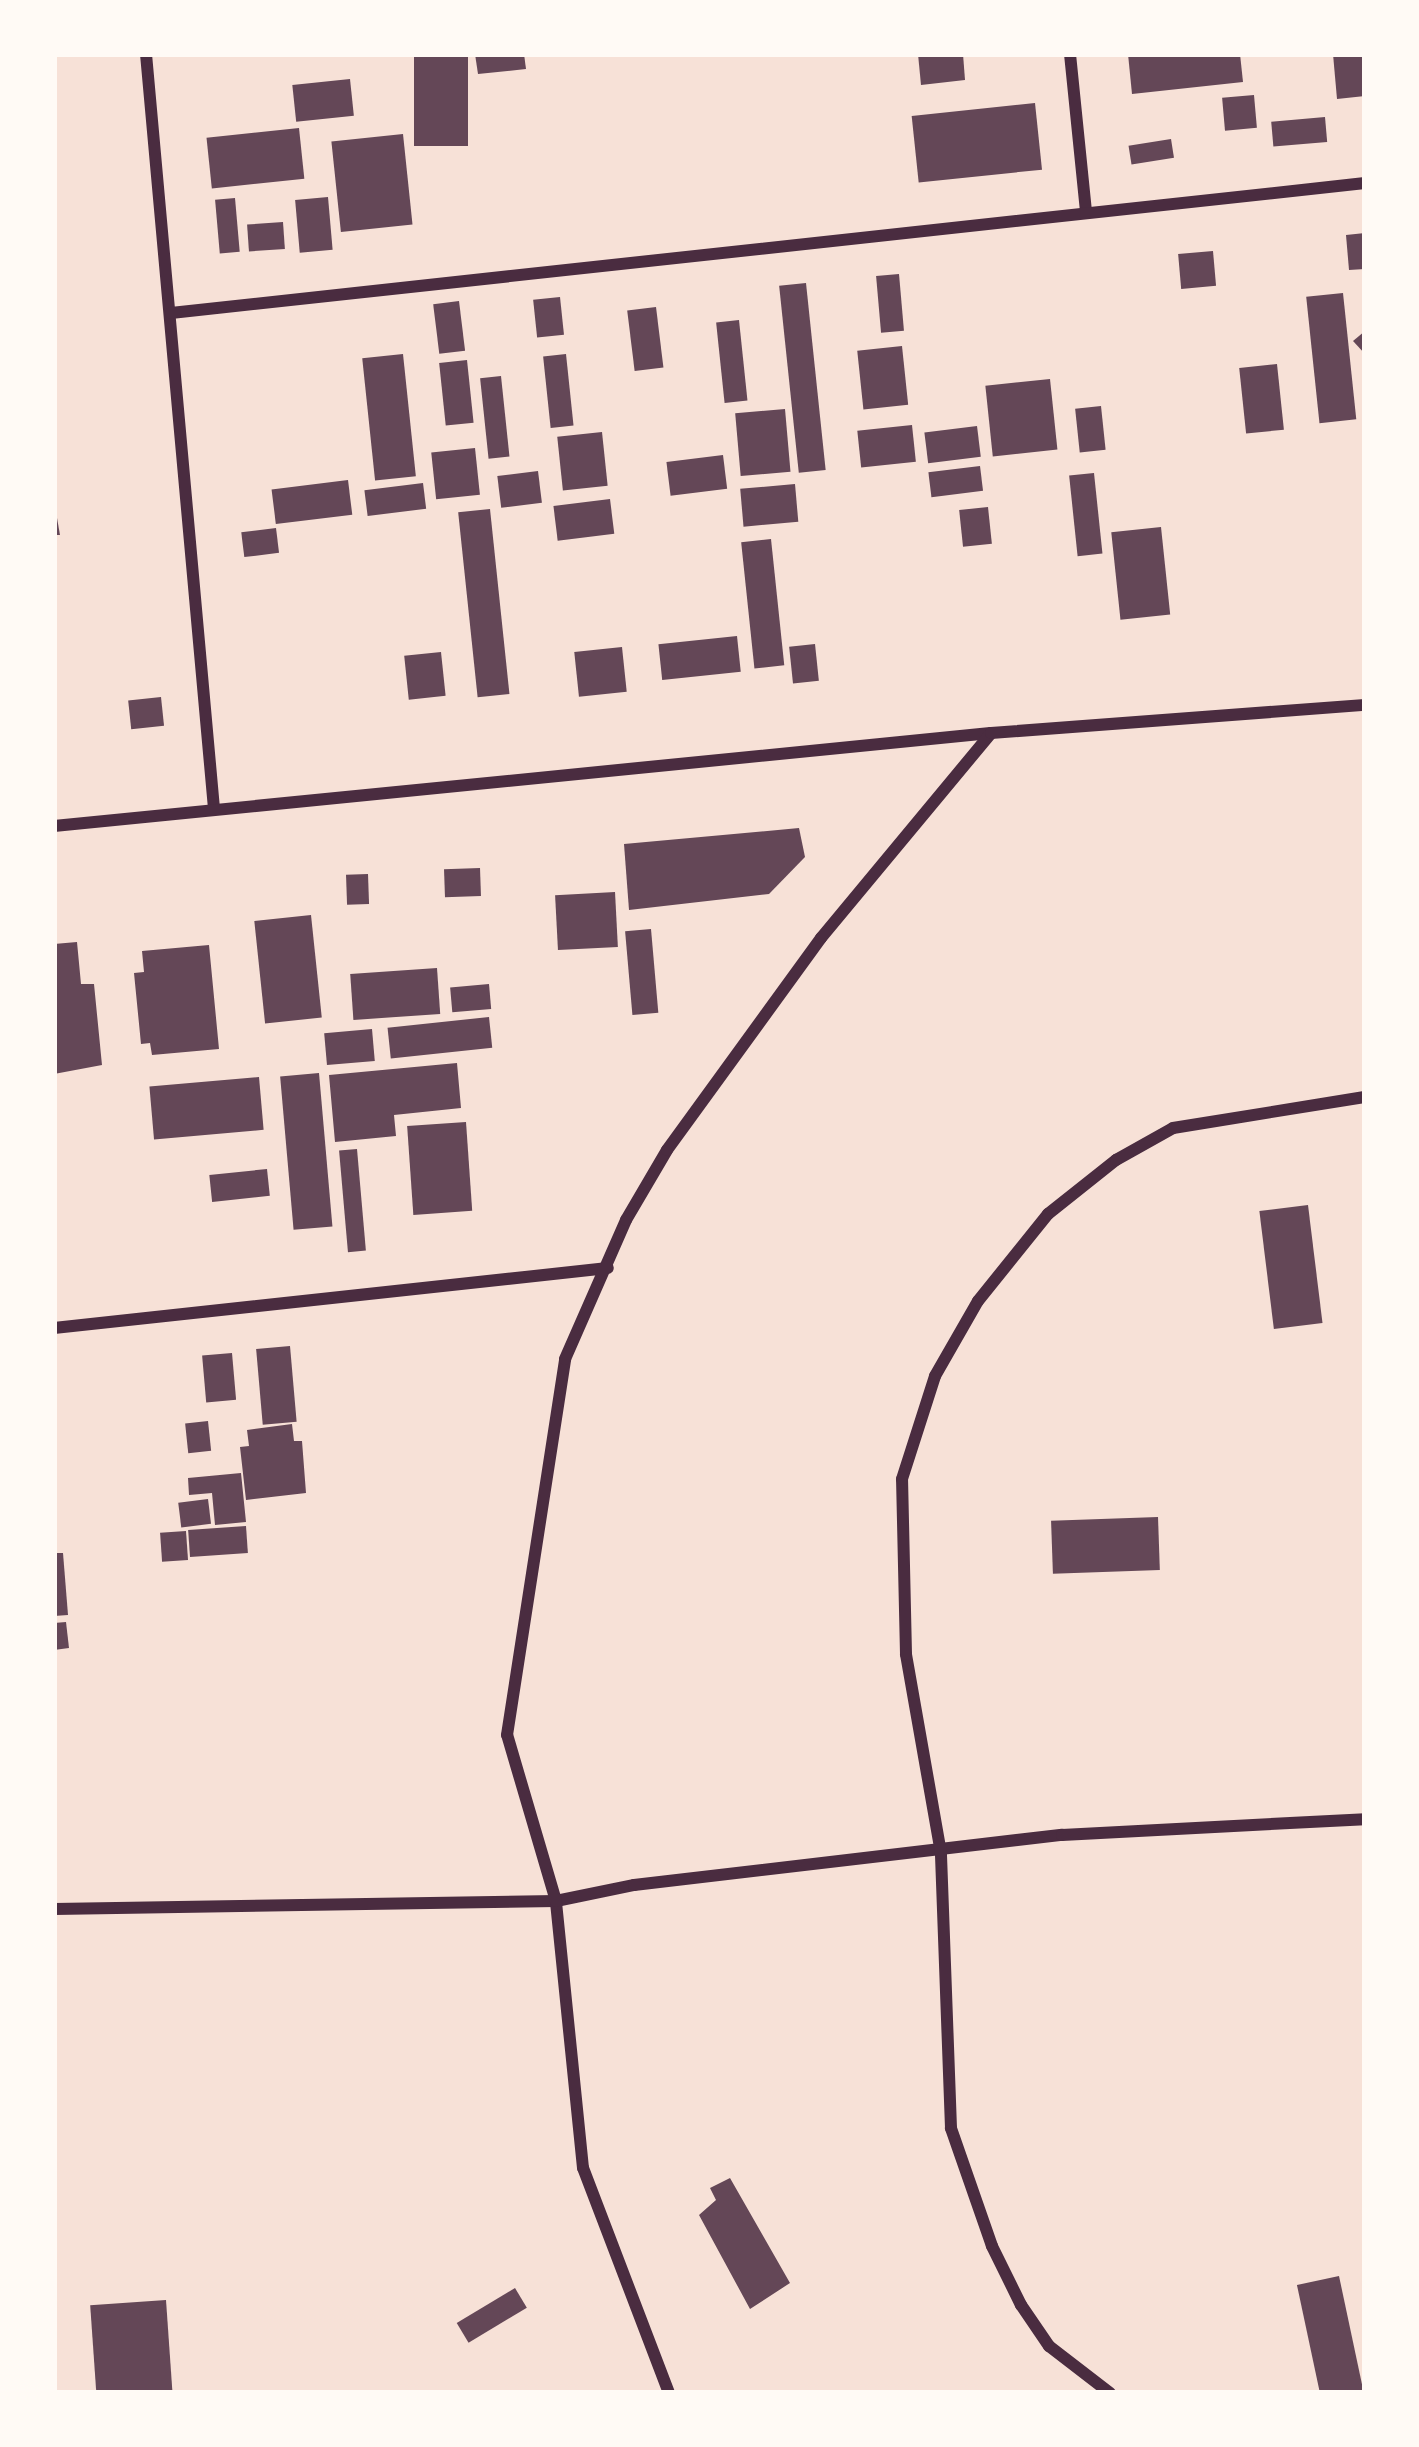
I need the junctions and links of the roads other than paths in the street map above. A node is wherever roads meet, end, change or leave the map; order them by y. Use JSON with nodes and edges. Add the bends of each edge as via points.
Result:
{"nodes":[{"id":1,"x":146,"y":54,"type":"edge"},
{"id":2,"x":1070,"y":54,"type":"edge"},
{"id":3,"x":1365,"y":184,"type":"edge"},
{"id":4,"x":1086,"y":211,"type":"junction"},
{"id":5,"x":171,"y":313,"type":"junction"},
{"id":6,"x":1365,"y":705,"type":"edge"},
{"id":7,"x":991,"y":733,"type":"junction"},
{"id":8,"x":214,"y":809,"type":"junction"},
{"id":9,"x":54,"y":826,"type":"edge"},
{"id":10,"x":1365,"y":1097,"type":"edge"},
{"id":11,"x":608,"y":1268,"type":"junction"},
{"id":12,"x":54,"y":1328,"type":"edge"},
{"id":13,"x":1365,"y":1820,"type":"edge"},
{"id":14,"x":941,"y":1853,"type":"junction"},
{"id":15,"x":556,"y":1901,"type":"junction"},
{"id":16,"x":54,"y":1909,"type":"edge"},
{"id":17,"x":669,"y":2393,"type":"edge"},
{"id":18,"x":1110,"y":2393,"type":"edge"}],
"edges":[{"from":1,"to":5,"type":"street"},
{"from":2,"to":4,"type":"street"},
{"from":3,"to":4,"type":"street"},
{"from":4,"to":5,"type":"street"},
{"from":5,"to":8,"type":"street"},
{"from":6,"to":7,"type":"street"},
{"from":7,"to":8,"type":"street"},
{"from":7,"to":11,"type":"street","via":[[716,1078],[626,1220]]},
{"from":8,"to":9,"type":"street"},
{"from":10,"to":14,"type":"street","via":[[1173,1128],[1116,1160],[1048,1214],[978,1301],[935,1376],[915,1424],[900,1508],[906,1654]]},
{"from":11,"to":12,"type":"street"},
{"from":11,"to":15,"type":"street","via":[[565,1359],[507,1736]]},
{"from":13,"to":14,"type":"street","via":[[1062,1835]]},
{"from":14,"to":15,"type":"street","via":[[634,1885]]},
{"from":14,"to":18,"type":"street","via":[[951,2128],[1021,2305],[1049,2346]]},
{"from":15,"to":16,"type":"street"},
{"from":15,"to":17,"type":"street","via":[[583,2168]]}]}
